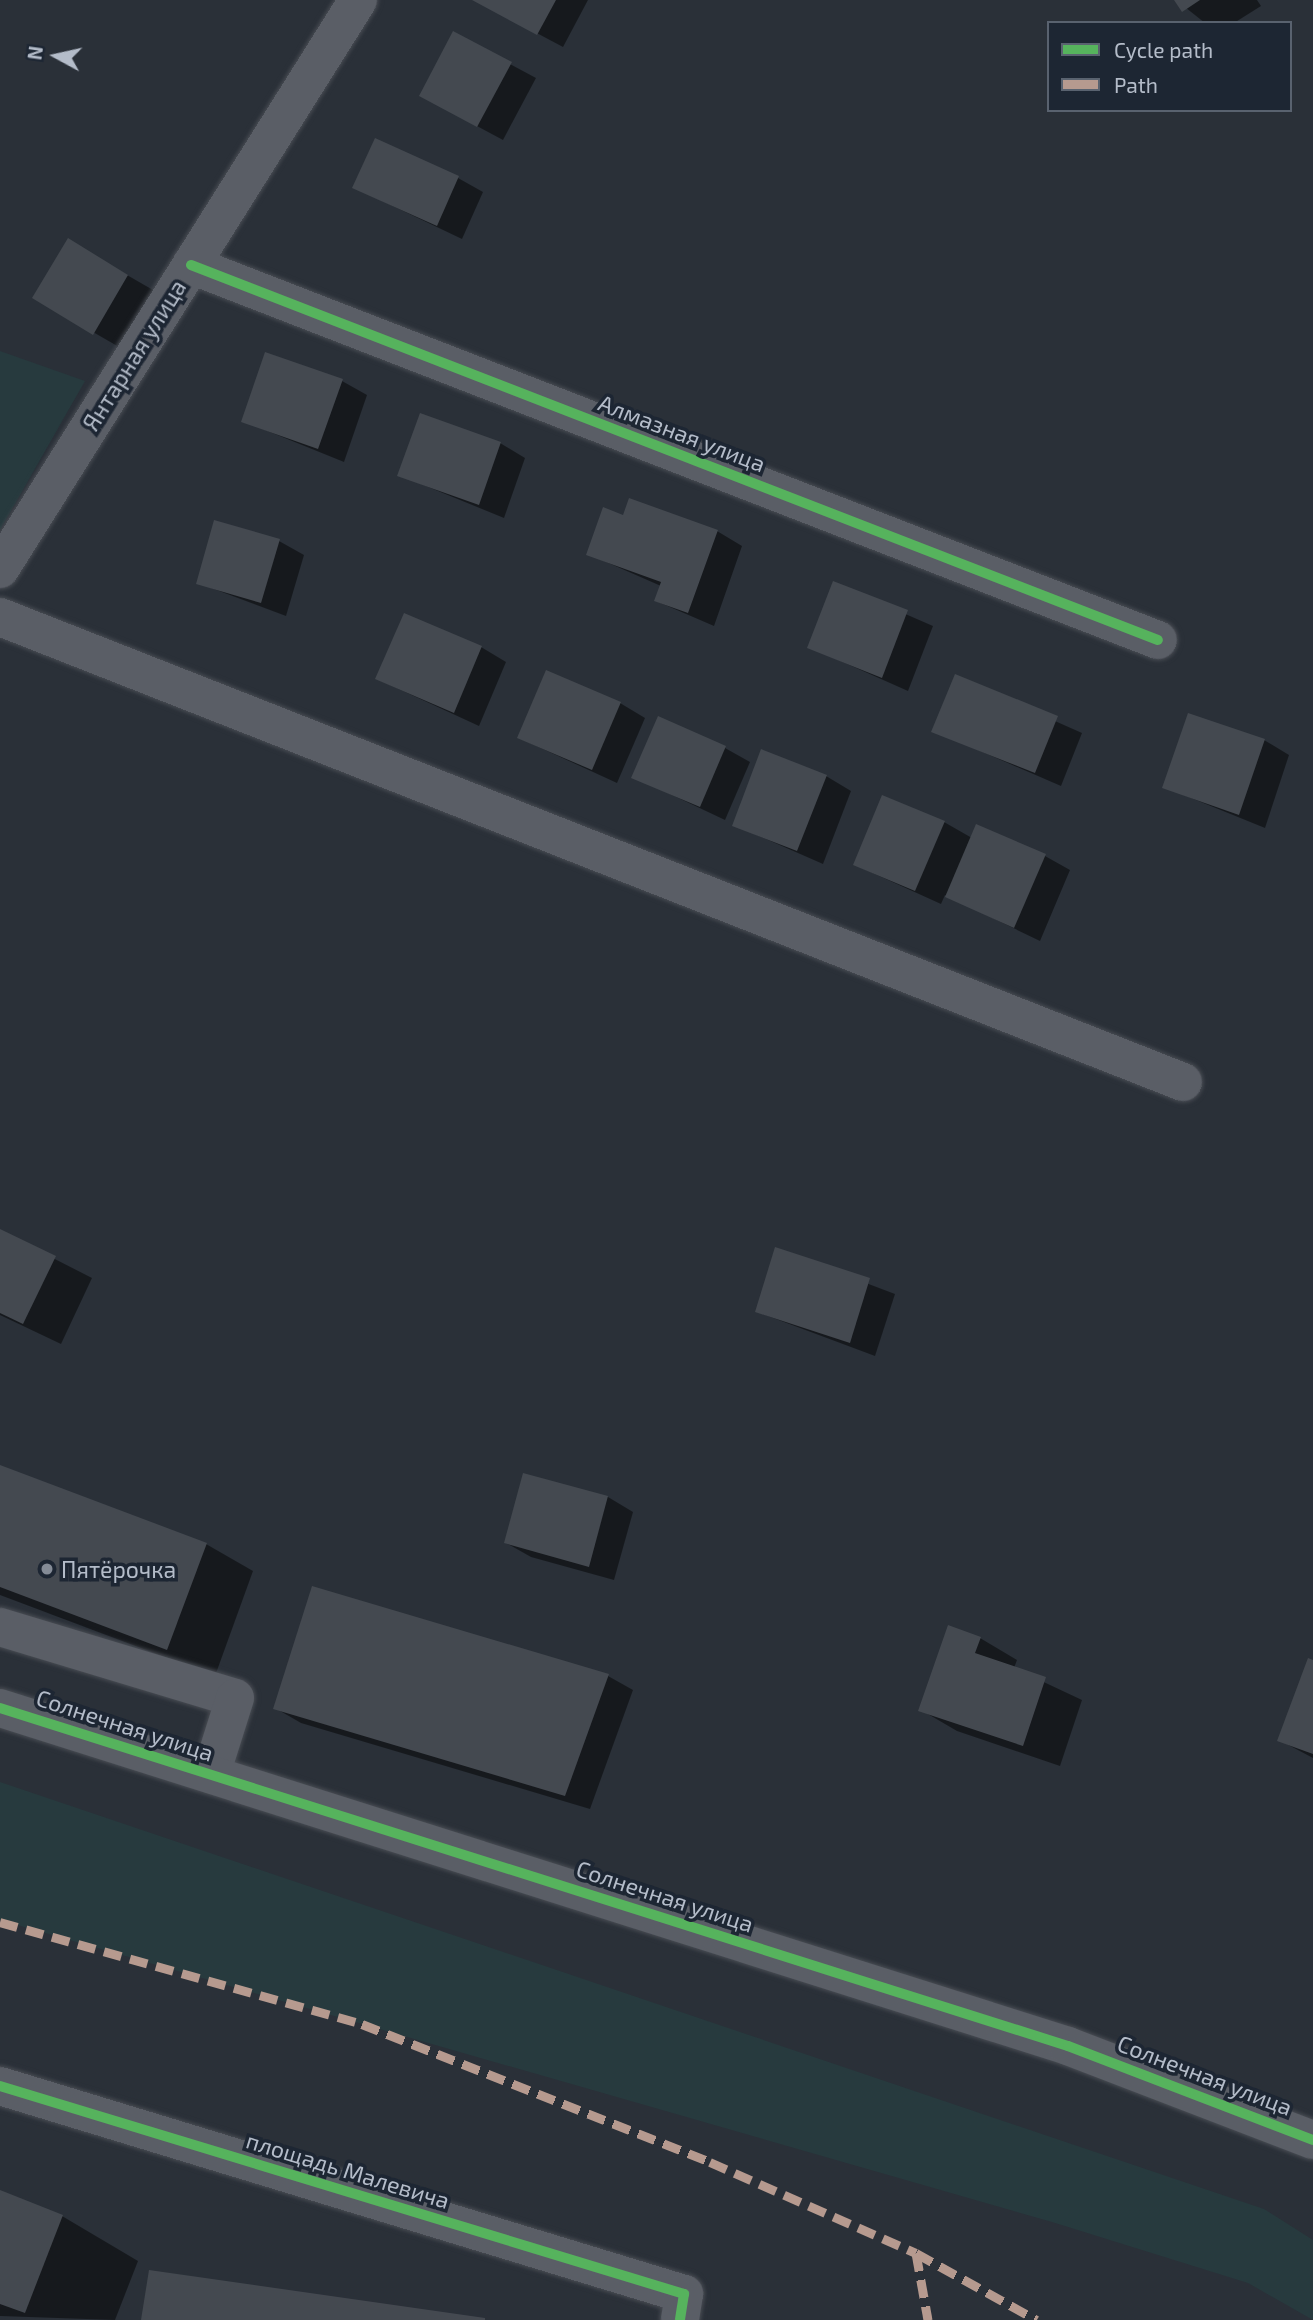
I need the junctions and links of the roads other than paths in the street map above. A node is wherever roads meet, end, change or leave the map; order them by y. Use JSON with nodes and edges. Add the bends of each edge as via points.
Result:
{"nodes":[{"id":1,"x":358,"y":0,"type":"edge"},
{"id":2,"x":191,"y":265,"type":"junction"},
{"id":3,"x":0,"y":569,"type":"edge"},
{"id":4,"x":0,"y":617,"type":"edge"},
{"id":5,"x":1158,"y":640,"type":"dead end"},
{"id":6,"x":1183,"y":1082,"type":"dead end"},
{"id":7,"x":0,"y":1628,"type":"edge"},
{"id":8,"x":0,"y":1708,"type":"edge"},
{"id":9,"x":211,"y":1774,"type":"junction"},
{"id":10,"x":0,"y":2086,"type":"edge"},
{"id":11,"x":1313,"y":2140,"type":"edge"},
{"id":12,"x":682,"y":2307,"type":"edge"}],
"edges":[{"from":1,"to":2,"type":"street","name":"Янтарная улица"},
{"from":2,"to":3,"type":"street","name":"Янтарная улица"},
{"from":2,"to":5,"type":"street","name":"Алмазная улица"},
{"from":4,"to":6,"type":"street"},
{"from":7,"to":9,"type":"street","via":[[235,1698]]},
{"from":8,"to":9,"type":"street","name":"Солнечная улица"},
{"from":9,"to":11,"type":"street","name":"Солнечная улица","via":[[1068,2046]]},
{"from":10,"to":12,"type":"street","name":"площадь Малевича"}]}
